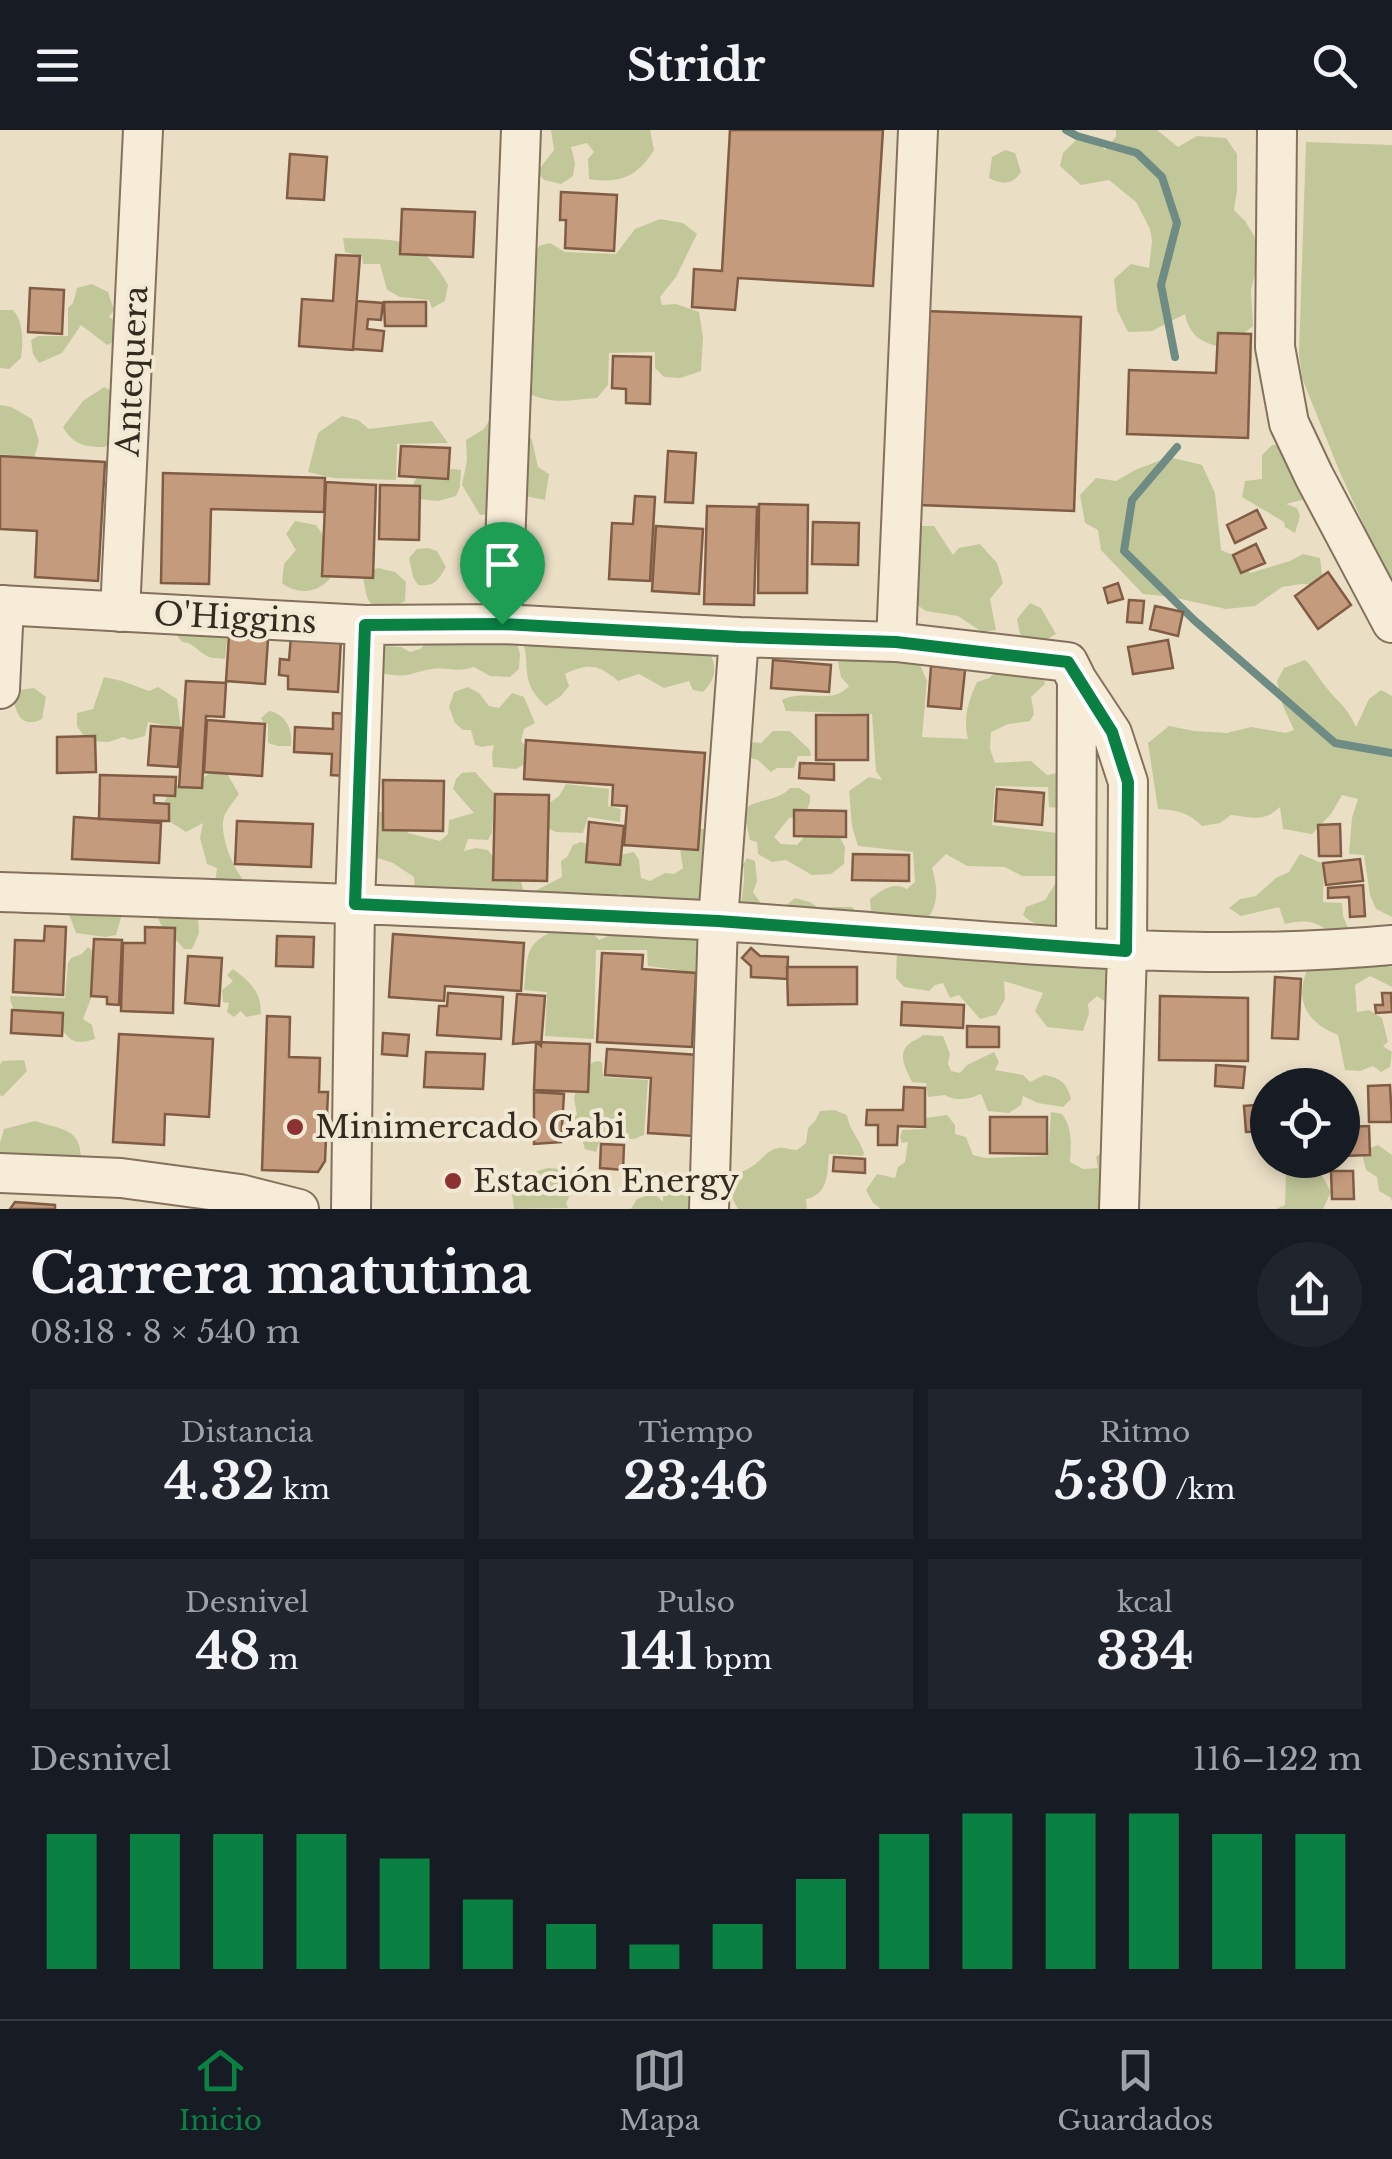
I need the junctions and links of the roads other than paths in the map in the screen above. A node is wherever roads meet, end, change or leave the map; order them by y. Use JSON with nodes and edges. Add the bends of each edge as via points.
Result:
{"nodes":[{"id":1,"x":143,"y":130,"type":"edge"},
{"id":2,"x":522,"y":130,"type":"edge"},
{"id":3,"x":918,"y":130,"type":"edge"},
{"id":4,"x":1276,"y":130,"type":"edge"},
{"id":5,"x":2,"y":605,"type":"edge"},
{"id":6,"x":120,"y":612,"type":"junction"},
{"id":7,"x":1392,"y":623,"type":"edge"},
{"id":8,"x":502,"y":624,"type":"junction"},
{"id":9,"x":365,"y":625,"type":"junction"},
{"id":10,"x":740,"y":637,"type":"junction"},
{"id":11,"x":896,"y":642,"type":"junction"},
{"id":12,"x":1073,"y":671,"type":"junction"},
{"id":13,"x":0,"y":689,"type":"edge"},
{"id":14,"x":0,"y":892,"type":"edge"},
{"id":15,"x":355,"y":904,"type":"junction"},
{"id":16,"x":718,"y":921,"type":"junction"},
{"id":17,"x":1392,"y":945,"type":"edge"},
{"id":18,"x":1076,"y":947,"type":"junction"},
{"id":19,"x":1126,"y":951,"type":"junction"},
{"id":20,"x":0,"y":1173,"type":"edge"},
{"id":21,"x":299,"y":1209,"type":"edge"},
{"id":22,"x":352,"y":1209,"type":"edge"},
{"id":23,"x":709,"y":1209,"type":"edge"},
{"id":24,"x":1119,"y":1209,"type":"edge"}],
"edges":[{"from":1,"to":6,"type":"street","name":"Antequera"},
{"from":2,"to":8,"type":"street"},
{"from":3,"to":11,"type":"street"},
{"from":4,"to":7,"type":"street","via":[[1275,347],[1288,422]]},
{"from":5,"to":6,"type":"street","name":"O'Higgins"},
{"from":5,"to":13,"type":"street"},
{"from":6,"to":9,"type":"street","name":"O'Higgins"},
{"from":8,"to":9,"type":"street","name":"O'Higgins"},
{"from":8,"to":10,"type":"street","name":"O'Higgins"},
{"from":9,"to":15,"type":"street"},
{"from":10,"to":11,"type":"street","name":"O'Higgins"},
{"from":10,"to":16,"type":"street"},
{"from":11,"to":12,"type":"street","name":"O'Higgins"},
{"from":12,"to":18,"type":"street"},
{"from":12,"to":19,"type":"street","via":[[1112,732],[1128,782]]},
{"from":14,"to":15,"type":"street"},
{"from":15,"to":16,"type":"street"},
{"from":15,"to":22,"type":"street"},
{"from":16,"to":18,"type":"street"},
{"from":16,"to":23,"type":"street"},
{"from":17,"to":19,"type":"street","via":[[1324,952]]},
{"from":18,"to":19,"type":"street"},
{"from":19,"to":24,"type":"street"},
{"from":20,"to":21,"type":"street","via":[[121,1178]]}]}
